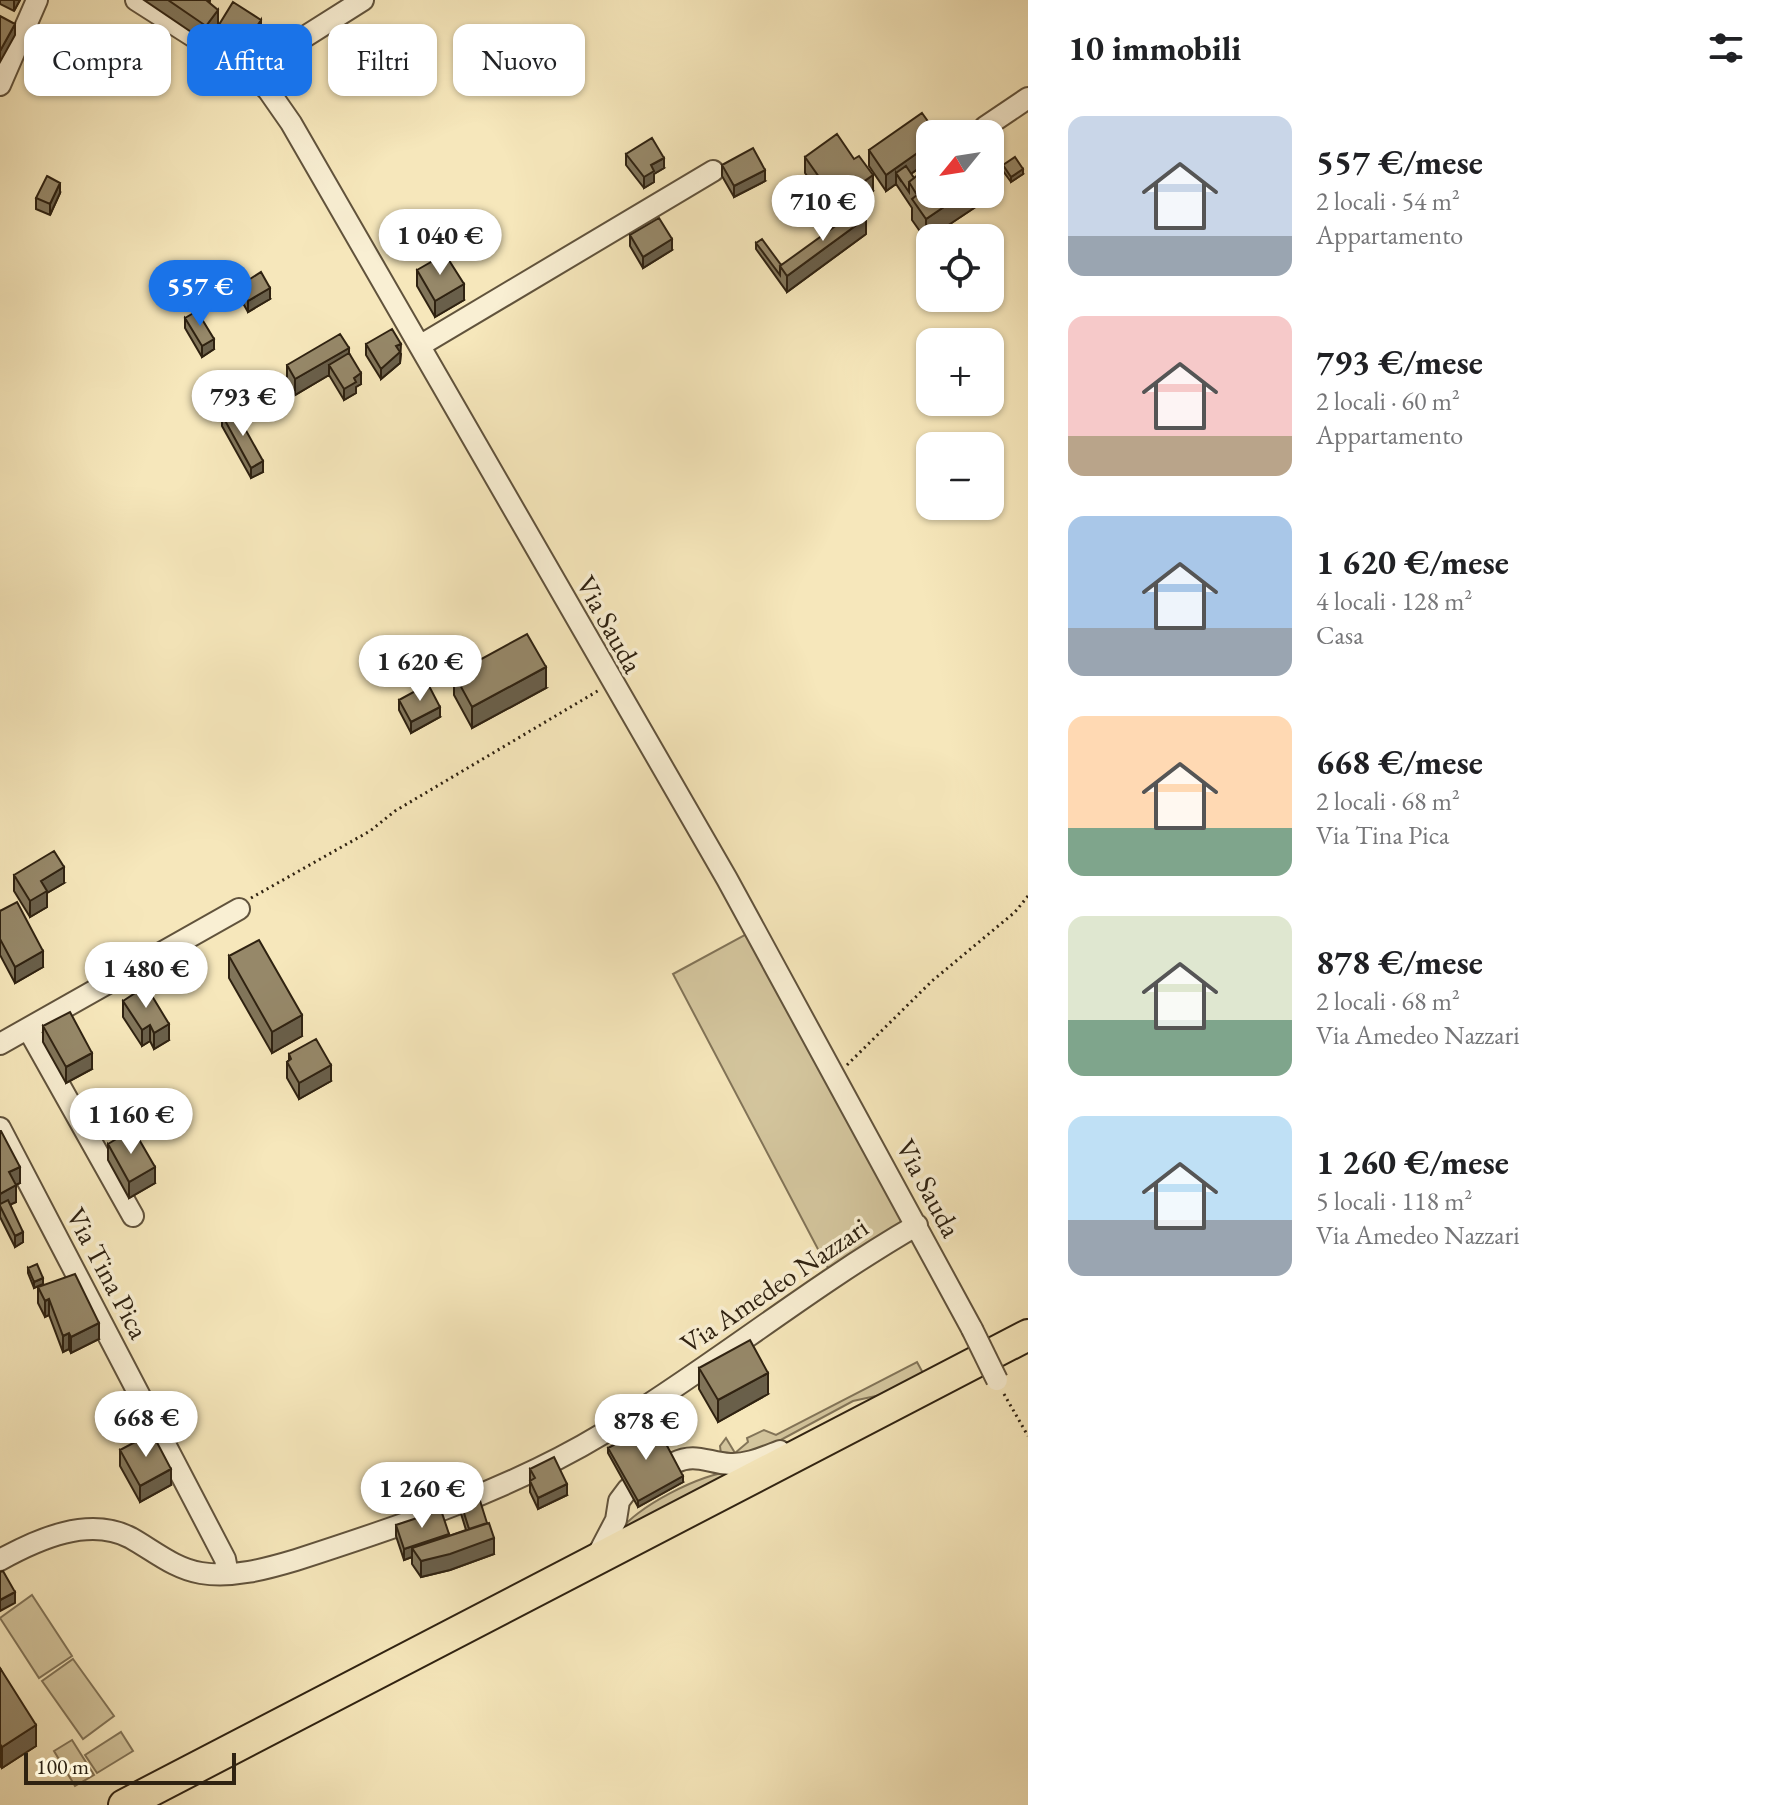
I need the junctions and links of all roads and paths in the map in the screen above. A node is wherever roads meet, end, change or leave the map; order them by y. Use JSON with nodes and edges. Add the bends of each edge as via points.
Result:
{"nodes":[{"id":1,"x":37,"y":0,"type":"edge"},
{"id":2,"x":136,"y":0,"type":"edge"},
{"id":3,"x":363,"y":0,"type":"edge"},
{"id":4,"x":187,"y":32,"type":"edge"},
{"id":5,"x":312,"y":32,"type":"edge"},
{"id":6,"x":0,"y":85,"type":"edge"},
{"id":7,"x":272,"y":96,"type":"edge"},
{"id":8,"x":1028,"y":98,"type":"edge"},
{"id":9,"x":995,"y":120,"type":"edge"},
{"id":10,"x":713,"y":171,"type":"dead end"},
{"id":11,"x":421,"y":345,"type":"junction"},
{"id":12,"x":612,"y":684,"type":"junction"},
{"id":13,"x":1028,"y":896,"type":"edge"},
{"id":14,"x":239,"y":909,"type":"joint"},
{"id":15,"x":28,"y":1029,"type":"junction"},
{"id":16,"x":0,"y":1044,"type":"edge"},
{"id":17,"x":837,"y":1076,"type":"junction"},
{"id":18,"x":0,"y":1128,"type":"edge"},
{"id":19,"x":133,"y":1216,"type":"dead end"},
{"id":20,"x":917,"y":1225,"type":"junction"},
{"id":21,"x":1028,"y":1335,"type":"edge"},
{"id":22,"x":997,"y":1380,"type":"joint"},
{"id":23,"x":890,"y":1407,"type":"junction"},
{"id":24,"x":1028,"y":1436,"type":"edge"},
{"id":25,"x":674,"y":1463,"type":"edge"},
{"id":26,"x":628,"y":1489,"type":"edge"},
{"id":27,"x":0,"y":1560,"type":"edge"},
{"id":28,"x":595,"y":1561,"type":"junction"},
{"id":29,"x":228,"y":1574,"type":"junction"},
{"id":30,"x":124,"y":1805,"type":"edge"}],
"edges":[{"from":1,"to":6,"type":"street"},
{"from":2,"to":4,"type":"street","name":"Via Sauda"},
{"from":3,"to":5,"type":"street"},
{"from":7,"to":11,"type":"street","name":"Via Sauda"},
{"from":8,"to":9,"type":"street"},
{"from":10,"to":11,"type":"street"},
{"from":11,"to":12,"type":"street","name":"Via Sauda"},
{"from":12,"to":14,"type":"path"},
{"from":12,"to":17,"type":"street","name":"Via Sauda"},
{"from":13,"to":17,"type":"path","via":[[890,1019]]},
{"from":14,"to":15,"type":"street"},
{"from":15,"to":16,"type":"street"},
{"from":15,"to":19,"type":"street"},
{"from":17,"to":20,"type":"street","name":"Via Sauda"},
{"from":18,"to":29,"type":"street","name":"Via Tina Pica","via":[[218,1545]]},
{"from":20,"to":22,"type":"street","name":"Via Sauda","bridge":true},
{"from":20,"to":29,"type":"street","name":"Via Amedeo Nazzari","via":[[839,1272],[606,1432],[514,1479],[295,1560]]},
{"from":21,"to":23,"type":"highway"},
{"from":22,"to":24,"type":"path"},
{"from":23,"to":25,"type":"street","via":[[862,1409],[747,1463],[699,1457]]},
{"from":23,"to":28,"type":"highway"},
{"from":26,"to":28,"type":"street"},
{"from":27,"to":29,"type":"street","name":"Via Amedeo Nazzari","via":[[70,1531],[103,1528],[170,1562],[200,1573]]},
{"from":28,"to":30,"type":"highway"}]}
